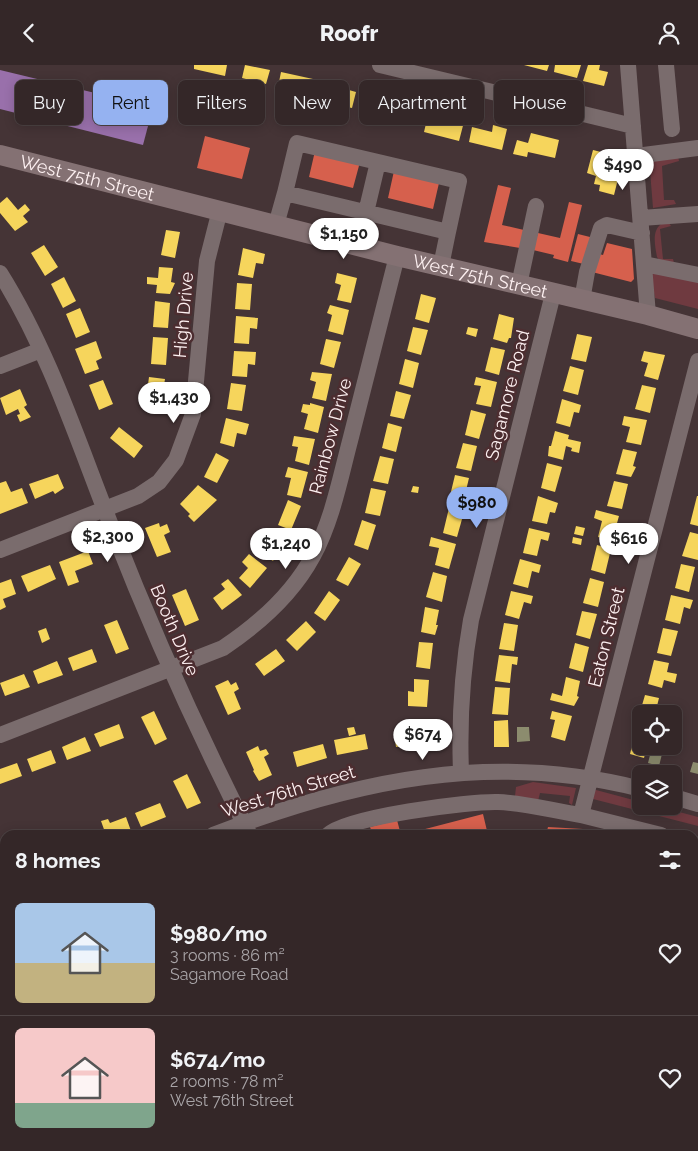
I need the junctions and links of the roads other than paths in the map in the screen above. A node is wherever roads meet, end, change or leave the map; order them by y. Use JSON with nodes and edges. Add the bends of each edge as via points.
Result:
{"nodes":[{"id":1,"x":380,"y":65,"type":"edge"},
{"id":2,"x":628,"y":65,"type":"edge"},
{"id":3,"x":666,"y":65,"type":"edge"},
{"id":4,"x":633,"y":126,"type":"junction"},
{"id":5,"x":672,"y":129,"type":"dead end"},
{"id":6,"x":698,"y":148,"type":"edge"},
{"id":7,"x":0,"y":155,"type":"edge"},
{"id":8,"x":636,"y":156,"type":"junction"},
{"id":9,"x":378,"y":162,"type":"junction"},
{"id":10,"x":285,"y":193,"type":"junction"},
{"id":11,"x":536,"y":206,"type":"dead end"},
{"id":12,"x":220,"y":210,"type":"junction"},
{"id":13,"x":366,"y":213,"type":"junction"},
{"id":14,"x":698,"y":214,"type":"edge"},
{"id":15,"x":276,"y":225,"type":"junction"},
{"id":16,"x":641,"y":226,"type":"junction"},
{"id":17,"x":448,"y":232,"type":"junction"},
{"id":18,"x":358,"y":246,"type":"junction"},
{"id":19,"x":397,"y":256,"type":"junction"},
{"id":20,"x":644,"y":264,"type":"junction"},
{"id":21,"x":441,"y":266,"type":"junction"},
{"id":22,"x":0,"y":273,"type":"edge"},
{"id":23,"x":698,"y":275,"type":"edge"},
{"id":24,"x":519,"y":285,"type":"junction"},
{"id":25,"x":553,"y":293,"type":"junction"},
{"id":26,"x":582,"y":300,"type":"junction"},
{"id":27,"x":648,"y":315,"type":"junction"},
{"id":28,"x":698,"y":329,"type":"edge"},
{"id":29,"x":41,"y":350,"type":"junction"},
{"id":30,"x":698,"y":361,"type":"edge"},
{"id":31,"x":0,"y":366,"type":"edge"},
{"id":32,"x":104,"y":510,"type":"junction"},
{"id":33,"x":0,"y":550,"type":"edge"},
{"id":34,"x":170,"y":670,"type":"junction"},
{"id":35,"x":0,"y":735,"type":"edge"},
{"id":36,"x":461,"y":772,"type":"junction"},
{"id":37,"x":590,"y":777,"type":"junction"},
{"id":38,"x":632,"y":787,"type":"edge"},
{"id":39,"x":682,"y":799,"type":"edge"},
{"id":40,"x":698,"y":803,"type":"edge"},
{"id":41,"x":581,"y":815,"type":"junction"},
{"id":42,"x":247,"y":829,"type":"edge"},
{"id":43,"x":336,"y":830,"type":"edge"},
{"id":44,"x":641,"y":830,"type":"edge"}],
"edges":[{"from":1,"to":4,"type":"street"},
{"from":2,"to":4,"type":"street"},
{"from":3,"to":5,"type":"street"},
{"from":4,"to":8,"type":"street"},
{"from":6,"to":8,"type":"street"},
{"from":7,"to":12,"type":"main road","name":"West 75th Street"},
{"from":8,"to":16,"type":"street"},
{"from":9,"to":10,"type":"street","via":[[297,143]]},
{"from":9,"to":13,"type":"street"},
{"from":9,"to":17,"type":"street","via":[[459,181]]},
{"from":10,"to":13,"type":"street"},
{"from":10,"to":15,"type":"street"},
{"from":11,"to":24,"type":"street"},
{"from":12,"to":15,"type":"main road","name":"West 75th Street"},
{"from":12,"to":32,"type":"street","name":"High Drive","via":[[208,261],[193,414],[183,445],[176,461],[158,482],[138,496]]},
{"from":13,"to":17,"type":"street"},
{"from":13,"to":18,"type":"street"},
{"from":14,"to":16,"type":"street"},
{"from":15,"to":18,"type":"main road","name":"West 75th Street"},
{"from":16,"to":20,"type":"street"},
{"from":16,"to":26,"type":"street","via":[[607,225],[601,228]]},
{"from":17,"to":21,"type":"street"},
{"from":18,"to":19,"type":"main road","name":"West 75th Street"},
{"from":19,"to":21,"type":"main road","name":"West 75th Street"},
{"from":19,"to":34,"type":"street","name":"Rainbow Drive","via":[[331,512],[313,556],[277,605],[251,629],[223,648]]},
{"from":20,"to":23,"type":"street"},
{"from":20,"to":27,"type":"street"},
{"from":21,"to":24,"type":"main road","name":"West 75th Street"},
{"from":22,"to":29,"type":"street","name":"Booth Drive","via":[[21,306]]},
{"from":24,"to":25,"type":"main road","name":"West 75th Street"},
{"from":25,"to":26,"type":"main road","name":"West 75th Street"},
{"from":25,"to":36,"type":"street","name":"Sagamore Road","via":[[471,620],[463,669]]},
{"from":26,"to":27,"type":"main road","name":"West 75th Street"},
{"from":27,"to":28,"type":"main road","name":"West 75th Street"},
{"from":29,"to":31,"type":"street"},
{"from":29,"to":32,"type":"street","name":"Booth Drive"},
{"from":30,"to":37,"type":"street","name":"Eaton Street"},
{"from":32,"to":33,"type":"street","name":"High Drive"},
{"from":32,"to":34,"type":"street","name":"Booth Drive"},
{"from":34,"to":35,"type":"street","name":"Rainbow Drive"},
{"from":34,"to":42,"type":"street","name":"Booth Drive"},
{"from":36,"to":37,"type":"street","name":"West 76th Street","via":[[536,771]]},
{"from":36,"to":42,"type":"street","name":"West 76th Street","via":[[334,794]]},
{"from":37,"to":38,"type":"street","name":"West 76th Street"},
{"from":37,"to":41,"type":"street","name":"Eaton Street"},
{"from":39,"to":40,"type":"street"},
{"from":41,"to":43,"type":"street","via":[[488,803],[396,813]]},
{"from":41,"to":44,"type":"street"}]}
